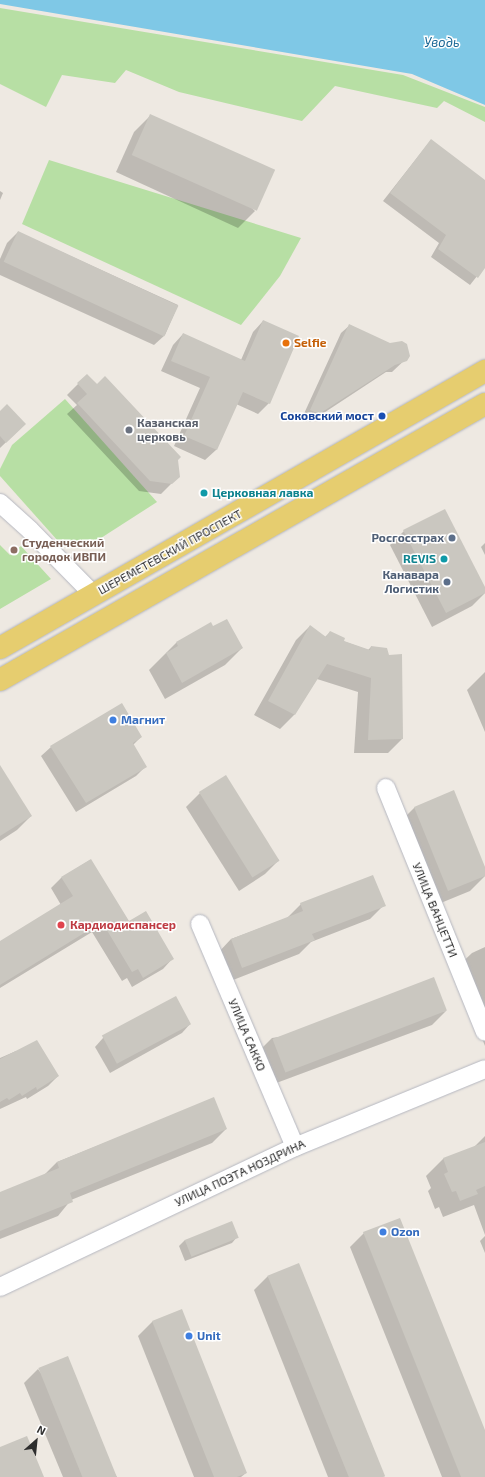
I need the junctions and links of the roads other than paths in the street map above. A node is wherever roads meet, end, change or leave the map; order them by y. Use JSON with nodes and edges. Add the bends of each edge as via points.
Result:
{"nodes":[{"id":1,"x":485,"y":371,"type":"edge"},
{"id":2,"x":485,"y":404,"type":"edge"},
{"id":3,"x":0,"y":503,"type":"edge"},
{"id":4,"x":93,"y":594,"type":"junction"},
{"id":5,"x":108,"y":618,"type":"junction"},
{"id":6,"x":0,"y":648,"type":"edge"},
{"id":7,"x":0,"y":680,"type":"edge"},
{"id":8,"x":386,"y":788,"type":"dead end"},
{"id":9,"x":200,"y":924,"type":"dead end"},
{"id":10,"x":485,"y":1032,"type":"edge"},
{"id":11,"x":485,"y":1069,"type":"edge"},
{"id":12,"x":295,"y":1147,"type":"junction"},
{"id":13,"x":0,"y":1287,"type":"edge"}],
"edges":[{"from":1,"to":4,"type":"main road","name":"ШЕРЕМЕТЕВСКИЙ ПРОСПЕКТ"},
{"from":2,"to":5,"type":"main road"},
{"from":3,"to":4,"type":"street","via":[[42,541]]},
{"from":4,"to":5,"type":"main road"},
{"from":4,"to":6,"type":"main road","name":"ШЕРЕМЕТЕВСКИЙ ПРОСПЕКТ"},
{"from":5,"to":7,"type":"main road"},
{"from":8,"to":10,"type":"street","name":"УЛИЦА ВАНЦЕТТИ"},
{"from":9,"to":12,"type":"street","name":"УЛИЦА САККО"},
{"from":11,"to":12,"type":"street","name":"УЛИЦА ПОЭТА НОЗДРИНА"},
{"from":12,"to":13,"type":"street","name":"УЛИЦА ПОЭТА НОЗДРИНА"}]}
